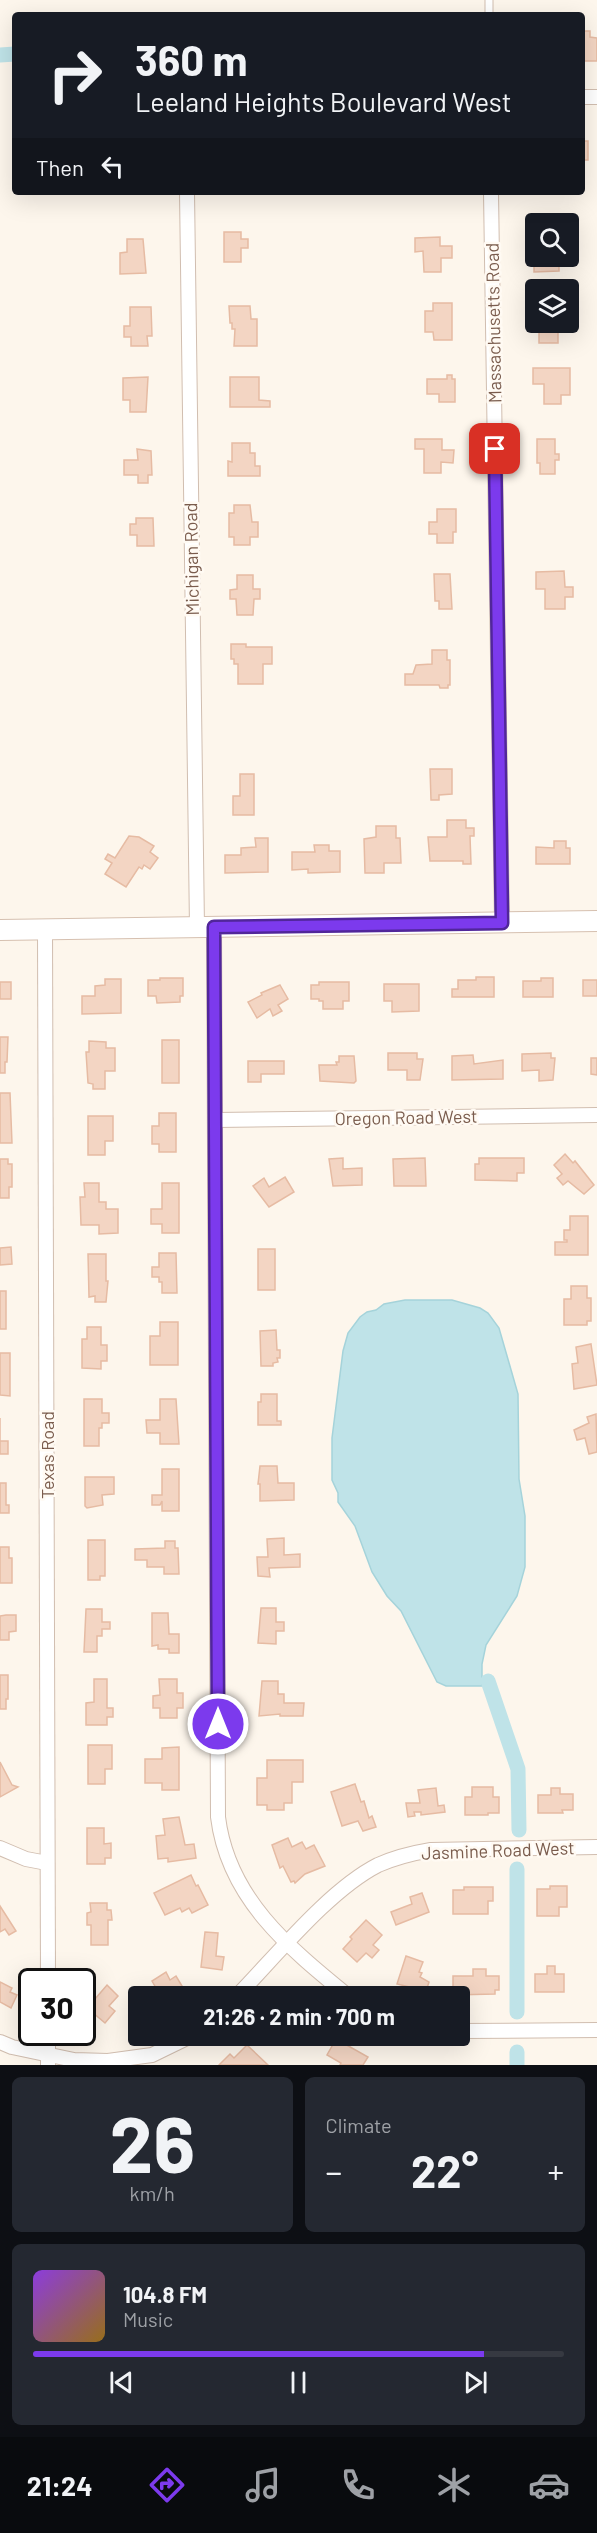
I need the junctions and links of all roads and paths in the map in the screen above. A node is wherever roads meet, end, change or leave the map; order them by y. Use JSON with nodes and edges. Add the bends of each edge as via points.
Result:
{"nodes":[{"id":1,"x":187,"y":195,"type":"edge"},
{"id":2,"x":491,"y":195,"type":"edge"},
{"id":3,"x":597,"y":921,"type":"edge"},
{"id":4,"x":502,"y":923,"type":"junction"},
{"id":5,"x":205,"y":927,"type":"junction"},
{"id":6,"x":45,"y":929,"type":"junction"},
{"id":7,"x":0,"y":930,"type":"edge"},
{"id":8,"x":597,"y":1114,"type":"edge"},
{"id":9,"x":216,"y":1120,"type":"junction"},
{"id":10,"x":597,"y":1847,"type":"edge"},
{"id":11,"x":0,"y":1848,"type":"edge"},
{"id":12,"x":47,"y":1863,"type":"junction"},
{"id":13,"x":288,"y":1942,"type":"junction"},
{"id":14,"x":48,"y":1968,"type":"edge"},
{"id":15,"x":246,"y":1986,"type":"edge"},
{"id":16,"x":337,"y":1986,"type":"edge"},
{"id":17,"x":597,"y":2030,"type":"edge"},
{"id":18,"x":470,"y":2031,"type":"edge"},
{"id":19,"x":0,"y":2042,"type":"edge"},
{"id":20,"x":173,"y":2046,"type":"edge"},
{"id":21,"x":48,"y":2059,"type":"edge"}],
"edges":[{"from":1,"to":5,"type":"street","name":"Michigan Road"},
{"from":2,"to":4,"type":"street","name":"Massachusetts Road"},
{"from":3,"to":4,"type":"main road"},
{"from":4,"to":5,"type":"main road"},
{"from":5,"to":6,"type":"main road"},
{"from":5,"to":9,"type":"street","name":"Michigan Road"},
{"from":6,"to":7,"type":"main road"},
{"from":6,"to":12,"type":"street","name":"Texas Road"},
{"from":8,"to":9,"type":"street","name":"Oregon Road West"},
{"from":9,"to":13,"type":"street","name":"Michigan Road","via":[[218,1817],[226,1854],[240,1888]]},
{"from":10,"to":13,"type":"street","name":"Jasmine Road West","via":[[410,1853],[377,1866],[340,1892]]},
{"from":11,"to":12,"type":"street"},
{"from":12,"to":14,"type":"street","name":"Texas Road"},
{"from":13,"to":15,"type":"street","name":"Jasmine Road West"},
{"from":13,"to":16,"type":"street","name":"Michigan Road"},
{"from":17,"to":18,"type":"street"},
{"from":19,"to":21,"type":"street"},
{"from":20,"to":21,"type":"street","via":[[130,2060]]}]}
